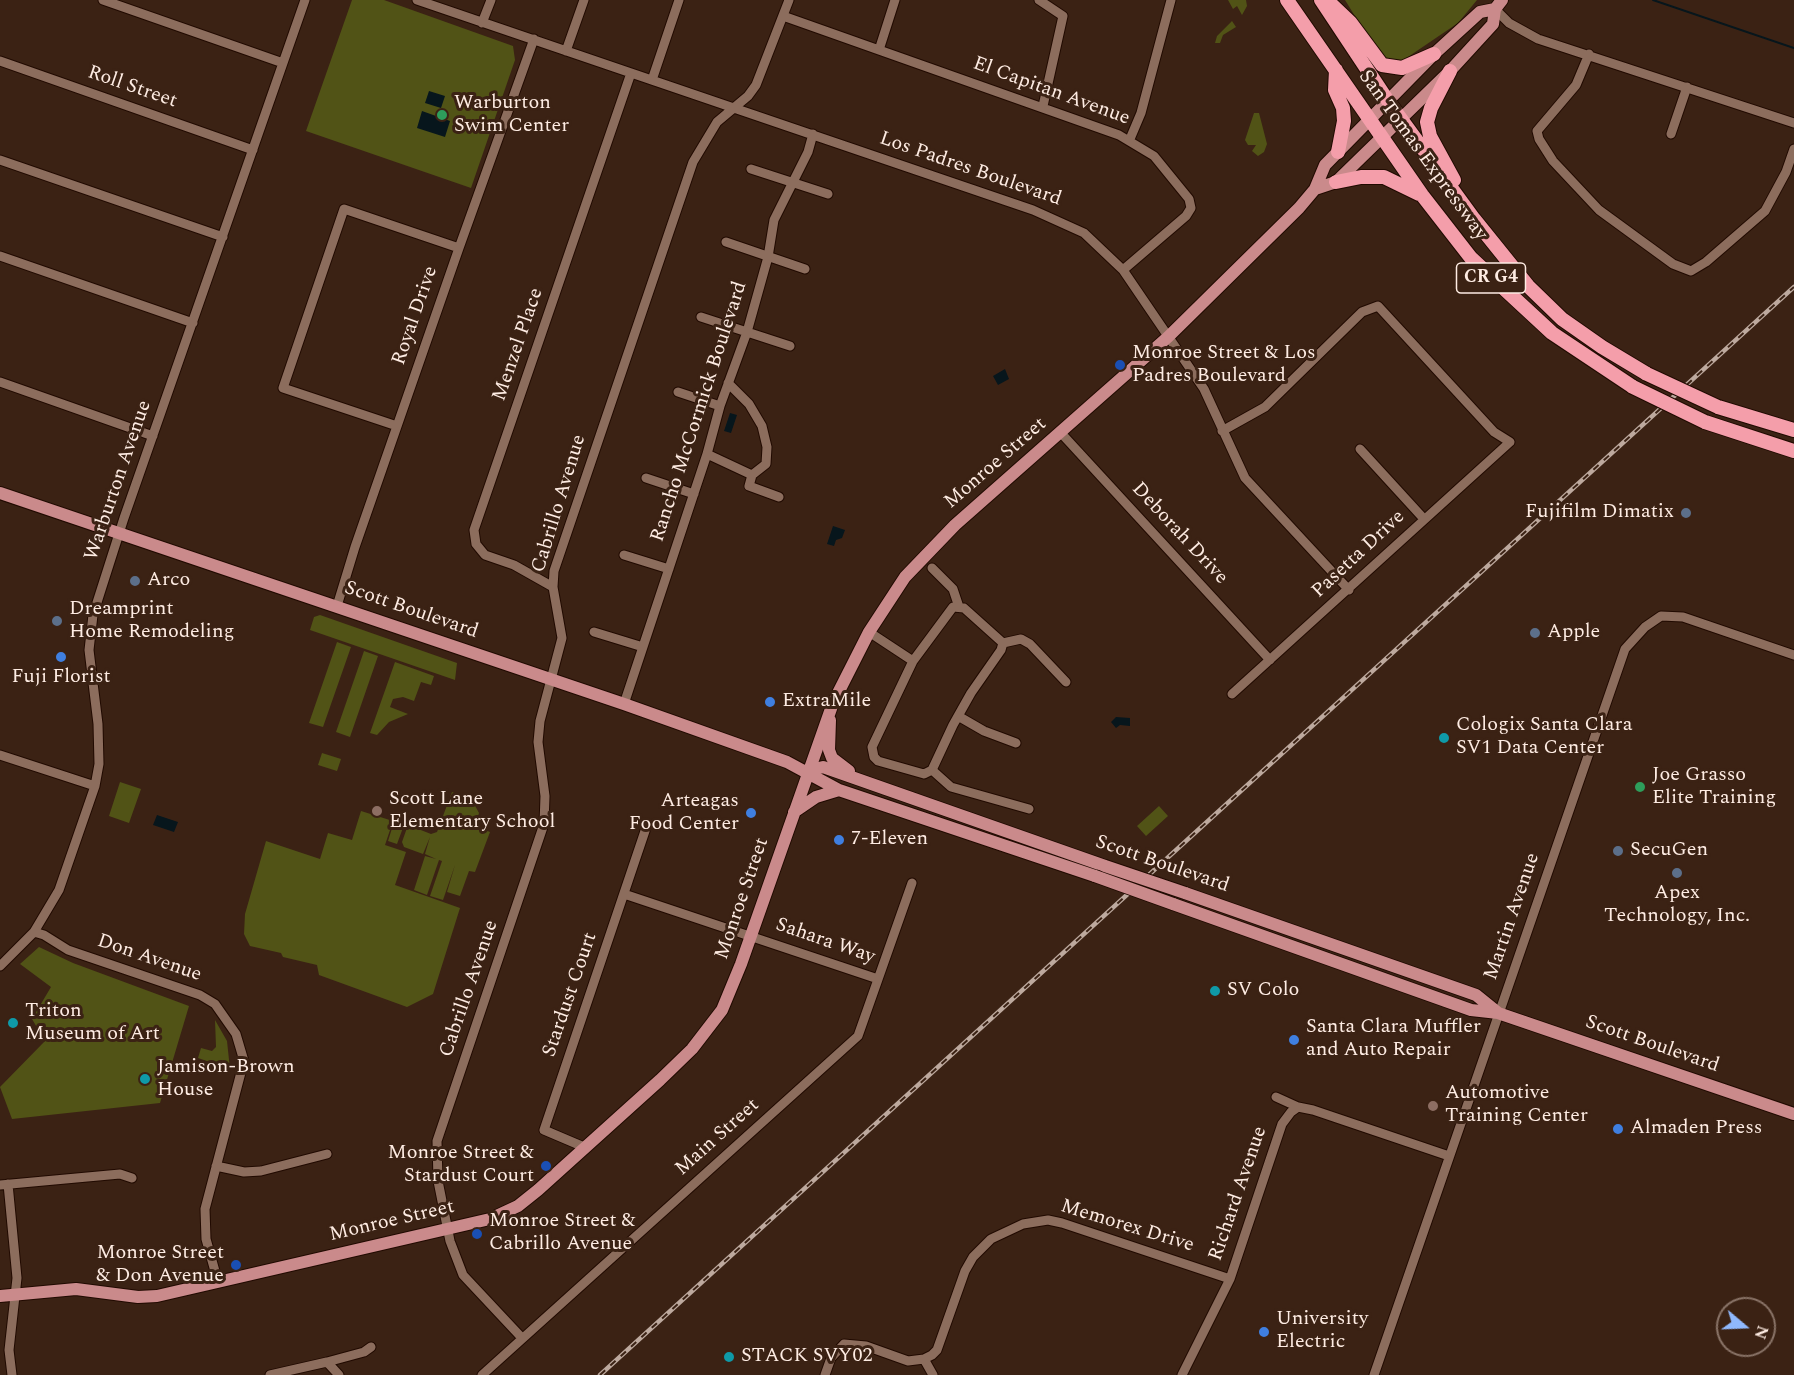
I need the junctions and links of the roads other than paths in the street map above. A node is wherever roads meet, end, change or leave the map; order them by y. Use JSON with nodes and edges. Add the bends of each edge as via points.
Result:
{"nodes":[{"id":1,"x":103,"y":0,"type":"edge"},
{"id":2,"x":305,"y":0,"type":"edge"},
{"id":3,"x":417,"y":0,"type":"edge"},
{"id":4,"x":491,"y":0,"type":"edge"},
{"id":5,"x":584,"y":0,"type":"edge"},
{"id":6,"x":679,"y":0,"type":"edge"},
{"id":7,"x":789,"y":0,"type":"edge"},
{"id":8,"x":896,"y":0,"type":"edge"},
{"id":9,"x":1039,"y":0,"type":"edge"},
{"id":10,"x":1171,"y":0,"type":"edge"},
{"id":11,"x":1287,"y":0,"type":"edge"},
{"id":12,"x":1322,"y":0,"type":"edge"},
{"id":13,"x":1326,"y":0,"type":"edge"},
{"id":14,"x":1498,"y":5,"type":"edge"},
{"id":15,"x":783,"y":16,"type":"junction"},
{"id":16,"x":482,"y":23,"type":"junction"},
{"id":17,"x":534,"y":39,"type":"junction"},
{"id":18,"x":879,"y":50,"type":"junction"},
{"id":19,"x":566,"y":51,"type":"junction"},
{"id":20,"x":1434,"y":54,"type":"junction"},
{"id":21,"x":1589,"y":54,"type":"junction"},
{"id":22,"x":0,"y":61,"type":"edge"},
{"id":23,"x":283,"y":63,"type":"junction"},
{"id":24,"x":1336,"y":70,"type":"junction"},
{"id":25,"x":1450,"y":71,"type":"junction"},
{"id":26,"x":631,"y":73,"type":"junction"},
{"id":27,"x":652,"y":80,"type":"junction"},
{"id":28,"x":1687,"y":87,"type":"junction"},
{"id":29,"x":1388,"y":101,"type":"junction"},
{"id":30,"x":1043,"y":106,"type":"junction"},
{"id":31,"x":735,"y":107,"type":"junction"},
{"id":32,"x":1400,"y":118,"type":"junction"},
{"id":33,"x":1370,"y":119,"type":"junction"},
{"id":34,"x":1794,"y":123,"type":"edge"},
{"id":35,"x":813,"y":134,"type":"junction"},
{"id":36,"x":1671,"y":135,"type":"dead end"},
{"id":37,"x":1381,"y":136,"type":"junction"},
{"id":38,"x":1130,"y":139,"type":"junction"},
{"id":39,"x":1794,"y":149,"type":"edge"},
{"id":40,"x":253,"y":150,"type":"junction"},
{"id":41,"x":1338,"y":152,"type":"junction"},
{"id":42,"x":0,"y":160,"type":"edge"},
{"id":43,"x":751,"y":169,"type":"dead end"},
{"id":44,"x":793,"y":182,"type":"junction"},
{"id":45,"x":1336,"y":182,"type":"junction"},
{"id":46,"x":1315,"y":189,"type":"junction"},
{"id":47,"x":828,"y":194,"type":"dead end"},
{"id":48,"x":1422,"y":195,"type":"junction"},
{"id":49,"x":1474,"y":219,"type":"junction"},
{"id":50,"x":223,"y":237,"type":"junction"},
{"id":51,"x":726,"y":242,"type":"dead end"},
{"id":52,"x":459,"y":248,"type":"junction"},
{"id":53,"x":0,"y":256,"type":"edge"},
{"id":54,"x":768,"y":257,"type":"junction"},
{"id":55,"x":805,"y":269,"type":"dead end"},
{"id":56,"x":1123,"y":270,"type":"junction"},
{"id":57,"x":701,"y":317,"type":"dead end"},
{"id":58,"x":193,"y":323,"type":"junction"},
{"id":59,"x":747,"y":332,"type":"junction"},
{"id":60,"x":1168,"y":337,"type":"junction"},
{"id":61,"x":790,"y":346,"type":"dead end"},
{"id":62,"x":0,"y":382,"type":"edge"},
{"id":63,"x":728,"y":383,"type":"junction"},
{"id":64,"x":678,"y":392,"type":"dead end"},
{"id":65,"x":720,"y":406,"type":"junction"},
{"id":66,"x":397,"y":426,"type":"junction"},
{"id":67,"x":1794,"y":430,"type":"edge"},
{"id":68,"x":1222,"y":431,"type":"junction"},
{"id":69,"x":1061,"y":433,"type":"junction"},
{"id":70,"x":153,"y":436,"type":"junction"},
{"id":71,"x":1360,"y":449,"type":"dead end"},
{"id":72,"x":1794,"y":451,"type":"edge"},
{"id":73,"x":707,"y":454,"type":"junction"},
{"id":74,"x":752,"y":475,"type":"junction"},
{"id":75,"x":646,"y":478,"type":"dead end"},
{"id":76,"x":0,"y":494,"type":"edge"},
{"id":77,"x":694,"y":494,"type":"junction"},
{"id":78,"x":779,"y":497,"type":"dead end"},
{"id":79,"x":1424,"y":519,"type":"junction"},
{"id":80,"x":119,"y":534,"type":"junction"},
{"id":81,"x":624,"y":555,"type":"dead end"},
{"id":82,"x":933,"y":568,"type":"dead end"},
{"id":83,"x":669,"y":569,"type":"junction"},
{"id":84,"x":553,"y":587,"type":"junction"},
{"id":85,"x":1348,"y":590,"type":"junction"},
{"id":86,"x":337,"y":606,"type":"junction"},
{"id":87,"x":959,"y":607,"type":"junction"},
{"id":88,"x":594,"y":632,"type":"dead end"},
{"id":89,"x":869,"y":632,"type":"junction"},
{"id":90,"x":1003,"y":643,"type":"junction"},
{"id":91,"x":643,"y":647,"type":"junction"},
{"id":92,"x":1794,"y":655,"type":"edge"},
{"id":93,"x":1270,"y":660,"type":"junction"},
{"id":94,"x":913,"y":661,"type":"junction"},
{"id":95,"x":551,"y":680,"type":"junction"},
{"id":96,"x":1066,"y":682,"type":"dead end"},
{"id":97,"x":1232,"y":694,"type":"dead end"},
{"id":98,"x":833,"y":703,"type":"junction"},
{"id":99,"x":624,"y":704,"type":"junction"},
{"id":100,"x":958,"y":716,"type":"junction"},
{"id":101,"x":1016,"y":743,"type":"dead end"},
{"id":102,"x":0,"y":755,"type":"edge"},
{"id":103,"x":932,"y":770,"type":"junction"},
{"id":104,"x":807,"y":771,"type":"junction"},
{"id":105,"x":868,"y":782,"type":"junction"},
{"id":106,"x":95,"y":786,"type":"junction"},
{"id":107,"x":839,"y":790,"type":"junction"},
{"id":108,"x":1029,"y":809,"type":"dead end"},
{"id":109,"x":794,"y":812,"type":"junction"},
{"id":110,"x":645,"y":831,"type":"dead end"},
{"id":111,"x":912,"y":883,"type":"dead end"},
{"id":112,"x":624,"y":894,"type":"junction"},
{"id":113,"x":34,"y":932,"type":"junction"},
{"id":114,"x":751,"y":936,"type":"junction"},
{"id":115,"x":0,"y":966,"type":"edge"},
{"id":116,"x":878,"y":979,"type":"junction"},
{"id":117,"x":1498,"y":1013,"type":"junction"},
{"id":118,"x":1276,"y":1097,"type":"dead end"},
{"id":119,"x":1298,"y":1107,"type":"junction"},
{"id":120,"x":1794,"y":1114,"type":"edge"},
{"id":121,"x":584,"y":1147,"type":"junction"},
{"id":122,"x":327,"y":1154,"type":"dead end"},
{"id":123,"x":1449,"y":1156,"type":"junction"},
{"id":124,"x":216,"y":1166,"type":"junction"},
{"id":125,"x":132,"y":1178,"type":"dead end"},
{"id":126,"x":4,"y":1184,"type":"edge"},
{"id":127,"x":447,"y":1229,"type":"junction"},
{"id":128,"x":1230,"y":1279,"type":"junction"},
{"id":129,"x":218,"y":1282,"type":"junction"},
{"id":130,"x":6,"y":1295,"type":"edge"},
{"id":131,"x":522,"y":1338,"type":"junction"},
{"id":132,"x":370,"y":1347,"type":"dead end"},
{"id":133,"x":924,"y":1359,"type":"junction"},
{"id":134,"x":327,"y":1362,"type":"junction"},
{"id":135,"x":12,"y":1375,"type":"edge"},
{"id":136,"x":270,"y":1375,"type":"edge"},
{"id":137,"x":339,"y":1375,"type":"edge"},
{"id":138,"x":482,"y":1375,"type":"edge"},
{"id":139,"x":825,"y":1375,"type":"edge"},
{"id":140,"x":933,"y":1375,"type":"edge"},
{"id":141,"x":1182,"y":1375,"type":"edge"},
{"id":142,"x":1374,"y":1375,"type":"edge"}],
"edges":[{"from":1,"to":23,"type":"street"},
{"from":2,"to":23,"type":"street","name":"Warburton Avenue"},
{"from":3,"to":16,"type":"street","name":"Los Padres Boulevard"},
{"from":4,"to":16,"type":"street"},
{"from":5,"to":19,"type":"street"},
{"from":6,"to":27,"type":"street"},
{"from":7,"to":15,"type":"street","name":"Cabrillo Avenue"},
{"from":8,"to":18,"type":"street"},
{"from":9,"to":30,"type":"street","via":[[1063,16]]},
{"from":10,"to":38,"type":"street","via":[[1141,113]]},
{"from":11,"to":24,"type":"highway","name":"San Tomas Expressway","number":"CR G4"},
{"from":12,"to":29,"type":"highway","name":"San Tomas Expressway","number":"CR G4"},
{"from":13,"to":20,"type":"highway","via":[[1350,22],[1382,65],[1402,68]]},
{"from":14,"to":20,"type":"main road","name":"Monroe Street","via":[[1480,12]]},
{"from":14,"to":21,"type":"street","via":[[1531,36]]},
{"from":14,"to":25,"type":"main road","name":"Monroe Street","via":[[1493,24]]},
{"from":15,"to":18,"type":"street","name":"El Capitan Avenue"},
{"from":15,"to":31,"type":"street","name":"Cabrillo Avenue","via":[[756,85]]},
{"from":16,"to":17,"type":"street","name":"Los Padres Boulevard"},
{"from":17,"to":19,"type":"street","name":"Los Padres Boulevard"},
{"from":17,"to":52,"type":"street","name":"Royal Drive"},
{"from":18,"to":30,"type":"street","name":"El Capitan Avenue"},
{"from":19,"to":26,"type":"street","name":"Los Padres Boulevard"},
{"from":20,"to":29,"type":"main road","name":"Monroe Street"},
{"from":21,"to":28,"type":"street"},
{"from":21,"to":39,"type":"street","via":[[1576,85],[1537,131],[1539,139],[1553,161],[1599,210],[1673,264],[1691,271],[1765,211]]},
{"from":22,"to":40,"type":"street","name":"Roll Street"},
{"from":23,"to":40,"type":"street","name":"Warburton Avenue"},
{"from":24,"to":33,"type":"highway","name":"San Tomas Expressway","number":"CR G4"},
{"from":24,"to":41,"type":"highway","via":[[1335,90],[1344,121]]},
{"from":25,"to":32,"type":"main road","name":"Monroe Street"},
{"from":25,"to":49,"type":"highway","via":[[1431,108],[1427,128]]},
{"from":26,"to":27,"type":"street","name":"Los Padres Boulevard"},
{"from":26,"to":84,"type":"street","name":"Menzel Place","via":[[474,530],[476,544],[485,555],[514,565]]},
{"from":27,"to":31,"type":"street","name":"Los Padres Boulevard"},
{"from":28,"to":34,"type":"street"},
{"from":28,"to":36,"type":"street"},
{"from":29,"to":32,"type":"highway","name":"San Tomas Expressway","number":"CR G4"},
{"from":29,"to":33,"type":"main road","name":"Monroe Street"},
{"from":30,"to":38,"type":"street","name":"El Capitan Avenue"},
{"from":31,"to":35,"type":"street","name":"Los Padres Boulevard"},
{"from":31,"to":84,"type":"street","name":"Cabrillo Avenue","via":[[717,122],[693,162],[554,571]]},
{"from":32,"to":37,"type":"main road","name":"Monroe Street"},
{"from":32,"to":49,"type":"highway","name":"San Tomas Expressway","number":"CR G4"},
{"from":33,"to":37,"type":"highway","name":"San Tomas Expressway","number":"CR G4"},
{"from":33,"to":41,"type":"main road","name":"Monroe Street"},
{"from":35,"to":44,"type":"street","name":"Rancho McCormick Boulevard"},
{"from":35,"to":56,"type":"street","name":"Los Padres Boulevard","via":[[1067,223],[1097,242]]},
{"from":37,"to":45,"type":"main road","name":"Monroe Street"},
{"from":37,"to":48,"type":"highway","name":"San Tomas Expressway","number":"CR G4"},
{"from":38,"to":56,"type":"street","name":"El Capitan Avenue","via":[[1166,169],[1189,199],[1191,208]]},
{"from":40,"to":50,"type":"street","name":"Warburton Avenue"},
{"from":41,"to":46,"type":"main road","name":"Monroe Street","via":[[1325,165]]},
{"from":42,"to":50,"type":"street"},
{"from":43,"to":44,"type":"street"},
{"from":44,"to":47,"type":"street"},
{"from":44,"to":54,"type":"street","name":"Rancho McCormick Boulevard","via":[[774,220]]},
{"from":45,"to":46,"type":"main road","name":"Monroe Street"},
{"from":45,"to":48,"type":"highway","via":[[1384,177]]},
{"from":46,"to":60,"type":"main road","name":"Monroe Street"},
{"from":48,"to":72,"type":"highway","name":"San Tomas Expressway","number":"CR G4","bridge":true,"via":[[1471,258],[1552,333],[1633,387],[1705,422]]},
{"from":49,"to":67,"type":"highway","name":"San Tomas Expressway","number":"CR G4","bridge":true,"via":[[1528,286],[1563,319],[1602,347],[1647,374],[1718,407]]},
{"from":50,"to":58,"type":"street","name":"Warburton Avenue"},
{"from":51,"to":54,"type":"street"},
{"from":52,"to":66,"type":"street","name":"Royal Drive"},
{"from":52,"to":66,"type":"street","via":[[344,209],[283,387]]},
{"from":53,"to":58,"type":"street"},
{"from":54,"to":55,"type":"street"},
{"from":54,"to":59,"type":"street","name":"Rancho McCormick Boulevard"},
{"from":56,"to":60,"type":"street","name":"Los Padres Boulevard"},
{"from":57,"to":59,"type":"street"},
{"from":58,"to":70,"type":"street","name":"Warburton Avenue"},
{"from":59,"to":61,"type":"street"},
{"from":59,"to":63,"type":"street","name":"Rancho McCormick Boulevard"},
{"from":60,"to":68,"type":"street","name":"Los Padres Boulevard","via":[[1204,389]]},
{"from":60,"to":69,"type":"main road","name":"Monroe Street"},
{"from":62,"to":70,"type":"street"},
{"from":63,"to":65,"type":"street","name":"Rancho McCormick Boulevard"},
{"from":63,"to":74,"type":"street","via":[[749,404],[762,426],[766,464]]},
{"from":64,"to":65,"type":"street"},
{"from":65,"to":73,"type":"street","name":"Rancho McCormick Boulevard"},
{"from":66,"to":86,"type":"street","name":"Royal Drive"},
{"from":68,"to":79,"type":"street","name":"Pasetta Drive","via":[[1265,407],[1362,312],[1378,306],[1494,432],[1510,442]]},
{"from":68,"to":85,"type":"street","name":"Los Padres Boulevard","via":[[1245,478]]},
{"from":69,"to":89,"type":"main road","name":"Monroe Street","via":[[955,525],[905,577]]},
{"from":69,"to":93,"type":"street","name":"Deborah Drive"},
{"from":70,"to":80,"type":"street","name":"Warburton Avenue"},
{"from":71,"to":79,"type":"street"},
{"from":73,"to":74,"type":"street"},
{"from":73,"to":77,"type":"street","name":"Rancho McCormick Boulevard"},
{"from":74,"to":78,"type":"street","via":[[749,486]]},
{"from":75,"to":77,"type":"street"},
{"from":76,"to":80,"type":"main road","name":"Scott Boulevard"},
{"from":77,"to":83,"type":"street","name":"Rancho McCormick Boulevard"},
{"from":79,"to":85,"type":"street","name":"Pasetta Drive"},
{"from":80,"to":86,"type":"main road","name":"Scott Boulevard"},
{"from":80,"to":106,"type":"street","name":"Warburton Avenue","via":[[93,615],[89,643],[99,746]]},
{"from":81,"to":83,"type":"street"},
{"from":82,"to":87,"type":"street","via":[[953,589]]},
{"from":83,"to":91,"type":"street","name":"Rancho McCormick Boulevard"},
{"from":84,"to":95,"type":"street","name":"Cabrillo Avenue","via":[[562,638]]},
{"from":85,"to":93,"type":"street","name":"Pasetta Drive"},
{"from":86,"to":95,"type":"main road","name":"Scott Boulevard"},
{"from":87,"to":90,"type":"street"},
{"from":87,"to":94,"type":"street","via":[[952,607]]},
{"from":88,"to":91,"type":"street"},
{"from":89,"to":94,"type":"street"},
{"from":89,"to":98,"type":"main road","name":"Monroe Street"},
{"from":90,"to":96,"type":"street","via":[[1021,639],[1030,644]]},
{"from":90,"to":100,"type":"street"},
{"from":91,"to":99,"type":"street","name":"Rancho McCormick Boulevard"},
{"from":92,"to":117,"type":"street","name":"Martin Avenue","via":[[1683,617],[1661,616],[1625,649]]},
{"from":93,"to":97,"type":"street","name":"Pasetta Drive"},
{"from":94,"to":103,"type":"street","via":[[872,747],[878,761],[924,774]]},
{"from":95,"to":99,"type":"main road","name":"Scott Boulevard"},
{"from":95,"to":127,"type":"street","name":"Cabrillo Avenue","via":[[538,742],[545,796],[544,824],[437,1141],[438,1181]]},
{"from":98,"to":104,"type":"main road","name":"Monroe Street"},
{"from":98,"to":105,"type":"main road","via":[[828,741],[832,758]]},
{"from":99,"to":104,"type":"main road","name":"Scott Boulevard"},
{"from":100,"to":101,"type":"street","via":[[984,732]]},
{"from":100,"to":103,"type":"street"},
{"from":102,"to":106,"type":"street"},
{"from":103,"to":108,"type":"street","via":[[951,787]]},
{"from":104,"to":105,"type":"main road","name":"Scott Boulevard","via":[[823,767]]},
{"from":104,"to":107,"type":"main road","name":"Scott Boulevard","via":[[819,782]]},
{"from":104,"to":109,"type":"main road","name":"Monroe Street"},
{"from":105,"to":117,"type":"main road","name":"Scott Boulevard","bridge":true,"via":[[1476,995]]},
{"from":106,"to":113,"type":"street","name":"Warburton Avenue","via":[[59,890]]},
{"from":107,"to":109,"type":"main road","via":[[816,797]]},
{"from":107,"to":117,"type":"main road","name":"Scott Boulevard","bridge":true,"via":[[1471,1010]]},
{"from":109,"to":114,"type":"main road","name":"Monroe Street"},
{"from":110,"to":112,"type":"street","name":"Stardust Court"},
{"from":111,"to":116,"type":"street","name":"Main Street"},
{"from":112,"to":114,"type":"street","name":"Sahara Way"},
{"from":112,"to":121,"type":"street","name":"Stardust Court","via":[[544,1130]]},
{"from":113,"to":115,"type":"street","name":"Warburton Avenue"},
{"from":113,"to":124,"type":"street","name":"Don Avenue","via":[[68,950],[200,995],[215,1004],[236,1034],[244,1060]]},
{"from":114,"to":116,"type":"street","name":"Sahara Way"},
{"from":114,"to":121,"type":"main road","name":"Monroe Street","via":[[731,991],[708,1029],[660,1080]]},
{"from":116,"to":131,"type":"street","name":"Main Street","via":[[858,1036]]},
{"from":117,"to":120,"type":"main road","name":"Scott Boulevard"},
{"from":117,"to":123,"type":"street","name":"Martin Avenue"},
{"from":118,"to":119,"type":"street"},
{"from":119,"to":123,"type":"street"},
{"from":119,"to":128,"type":"street","name":"Richard Avenue","via":[[1282,1124]]},
{"from":121,"to":127,"type":"main road","name":"Monroe Street","via":[[518,1206],[490,1219]]},
{"from":122,"to":124,"type":"street","via":[[261,1171]]},
{"from":123,"to":142,"type":"street","name":"Martin Avenue"},
{"from":124,"to":129,"type":"street","name":"Don Avenue","via":[[205,1209],[206,1239]]},
{"from":125,"to":126,"type":"street","via":[[120,1174]]},
{"from":126,"to":130,"type":"street","via":[[17,1278]]},
{"from":127,"to":129,"type":"main road","name":"Monroe Street"},
{"from":127,"to":131,"type":"street","name":"Cabrillo Avenue","via":[[463,1275]]},
{"from":128,"to":133,"type":"street","name":"Memorex Drive","via":[[1062,1223],[1048,1220],[1023,1224],[991,1239],[973,1257],[937,1350]]},
{"from":128,"to":141,"type":"street","name":"Richard Avenue"},
{"from":129,"to":130,"type":"main road","name":"Monroe Street","via":[[157,1296],[76,1289]]},
{"from":130,"to":135,"type":"street"},
{"from":131,"to":138,"type":"street","name":"Main Street"},
{"from":132,"to":134,"type":"street"},
{"from":133,"to":139,"type":"street","via":[[908,1361],[866,1346],[844,1344],[831,1358]]},
{"from":133,"to":140,"type":"street"},
{"from":134,"to":136,"type":"street"},
{"from":134,"to":137,"type":"street"}]}
